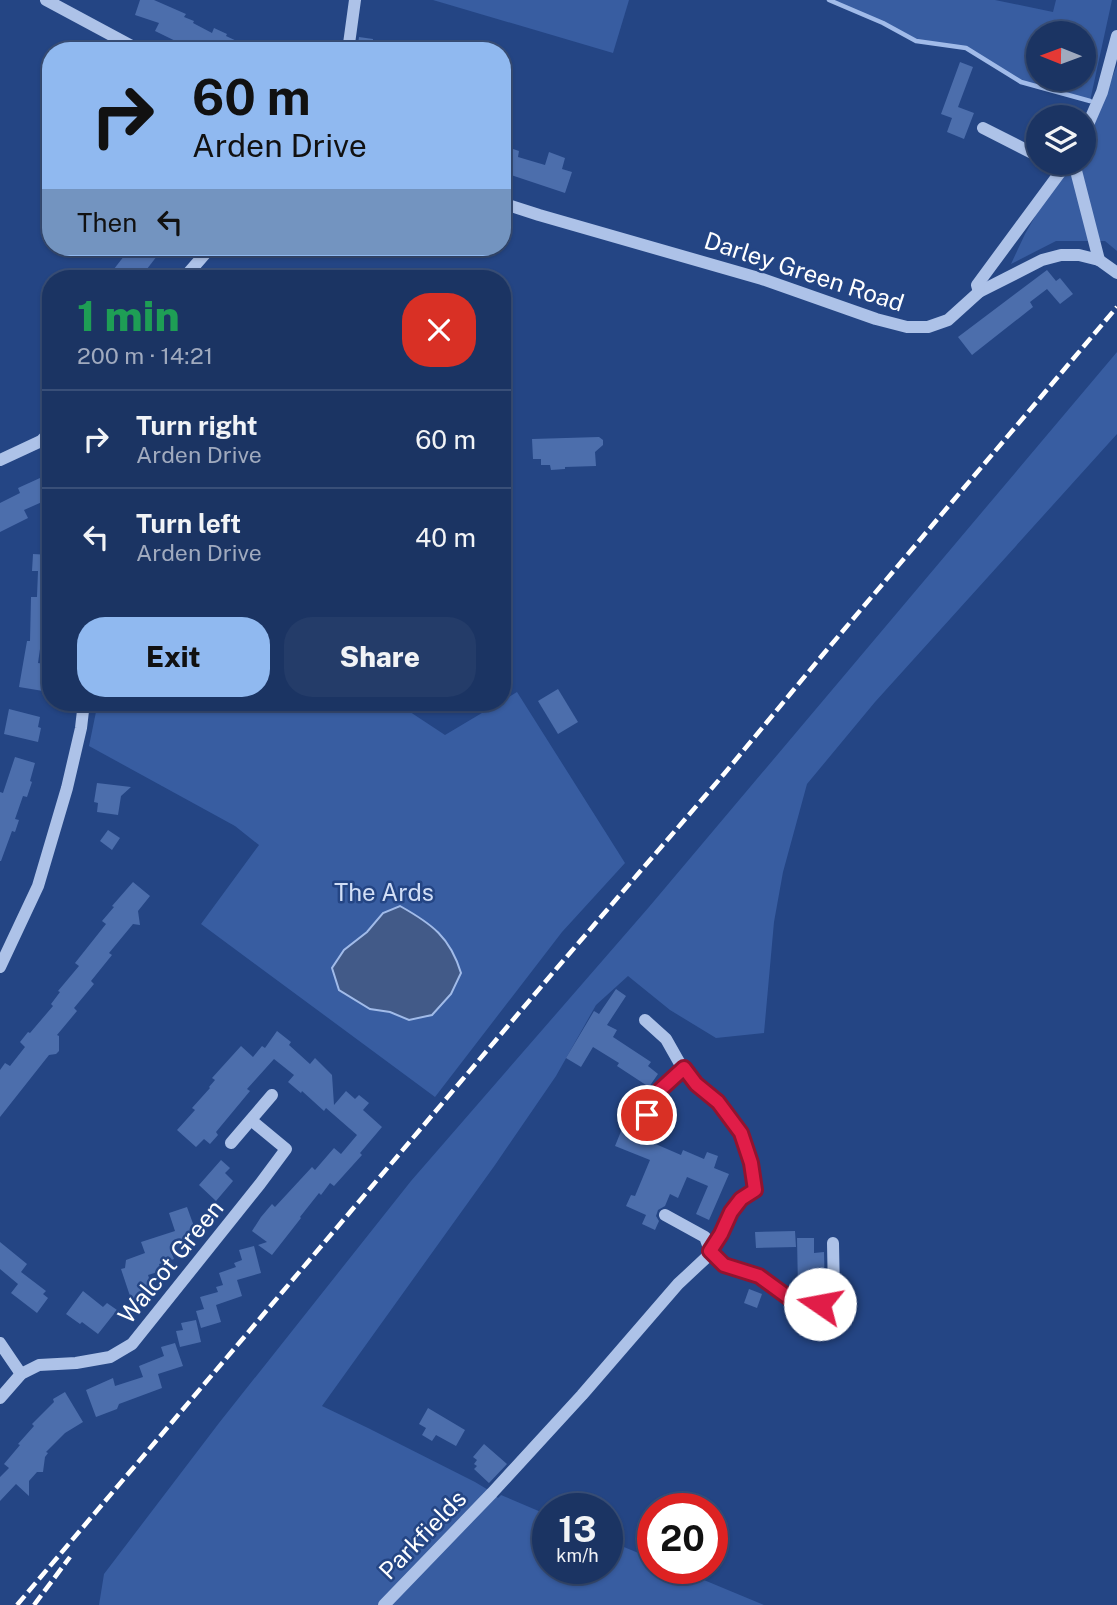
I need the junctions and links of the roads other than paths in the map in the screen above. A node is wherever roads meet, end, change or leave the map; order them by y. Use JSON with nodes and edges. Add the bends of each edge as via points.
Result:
{"nodes":[{"id":1,"x":46,"y":0,"type":"edge"},
{"id":2,"x":355,"y":0,"type":"edge"},
{"id":3,"x":1117,"y":36,"type":"edge"},
{"id":4,"x":124,"y":42,"type":"edge"},
{"id":5,"x":349,"y":42,"type":"edge"},
{"id":6,"x":1096,"y":106,"type":"edge"},
{"id":7,"x":983,"y":128,"type":"dead end"},
{"id":8,"x":1026,"y":150,"type":"edge"},
{"id":9,"x":1057,"y":175,"type":"edge"},
{"id":10,"x":1077,"y":175,"type":"edge"},
{"id":11,"x":511,"y":206,"type":"edge"},
{"id":12,"x":203,"y":256,"type":"edge"},
{"id":13,"x":1099,"y":260,"type":"junction"},
{"id":14,"x":191,"y":270,"type":"edge"},
{"id":15,"x":1117,"y":273,"type":"edge"},
{"id":16,"x":979,"y":292,"type":"junction"},
{"id":17,"x":42,"y":440,"type":"edge"},
{"id":18,"x":0,"y":460,"type":"edge"},
{"id":19,"x":83,"y":711,"type":"edge"},
{"id":20,"x":0,"y":967,"type":"edge"},
{"id":21,"x":645,"y":1020,"type":"dead end"},
{"id":22,"x":684,"y":1068,"type":"junction"},
{"id":23,"x":272,"y":1095,"type":"dead end"},
{"id":24,"x":647,"y":1115,"type":"dead end"},
{"id":25,"x":251,"y":1120,"type":"junction"},
{"id":26,"x":231,"y":1143,"type":"dead end"},
{"id":27,"x":665,"y":1215,"type":"dead end"},
{"id":28,"x":833,"y":1243,"type":"dead end"},
{"id":29,"x":710,"y":1251,"type":"junction"},
{"id":30,"x":0,"y":1343,"type":"edge"},
{"id":31,"x":21,"y":1374,"type":"junction"},
{"id":32,"x":0,"y":1398,"type":"edge"},
{"id":33,"x":384,"y":1605,"type":"edge"}],
"edges":[{"from":1,"to":4,"type":"street"},
{"from":2,"to":5,"type":"street"},
{"from":3,"to":6,"type":"street"},
{"from":7,"to":8,"type":"street"},
{"from":9,"to":16,"type":"street","via":[[976,285]]},
{"from":10,"to":13,"type":"street"},
{"from":11,"to":16,"type":"street","name":"Darley Green Road","via":[[907,327],[928,327],[948,320]]},
{"from":12,"to":14,"type":"street"},
{"from":13,"to":15,"type":"street","name":"Darley Green Road"},
{"from":13,"to":16,"type":"street","name":"Darley Green Road","via":[[1079,255],[1042,260]]},
{"from":17,"to":18,"type":"street"},
{"from":19,"to":20,"type":"street","via":[[67,788],[38,886]]},
{"from":21,"to":22,"type":"street","via":[[666,1039]]},
{"from":22,"to":24,"type":"street","via":[[660,1090]]},
{"from":22,"to":29,"type":"street","name":"Parkfields","via":[[741,1133],[755,1190],[731,1212]]},
{"from":23,"to":25,"type":"street"},
{"from":25,"to":26,"type":"street"},
{"from":25,"to":31,"type":"street","name":"Walcot Green","via":[[286,1149],[132,1344],[110,1357],[39,1365]]},
{"from":27,"to":29,"type":"street","via":[[705,1237]]},
{"from":28,"to":29,"type":"street","via":[[834,1294],[820,1304],[796,1303],[759,1276],[724,1265]]},
{"from":29,"to":33,"type":"street","name":"Parkfields","via":[[492,1493]]},
{"from":30,"to":31,"type":"street"},
{"from":31,"to":32,"type":"street"}]}
